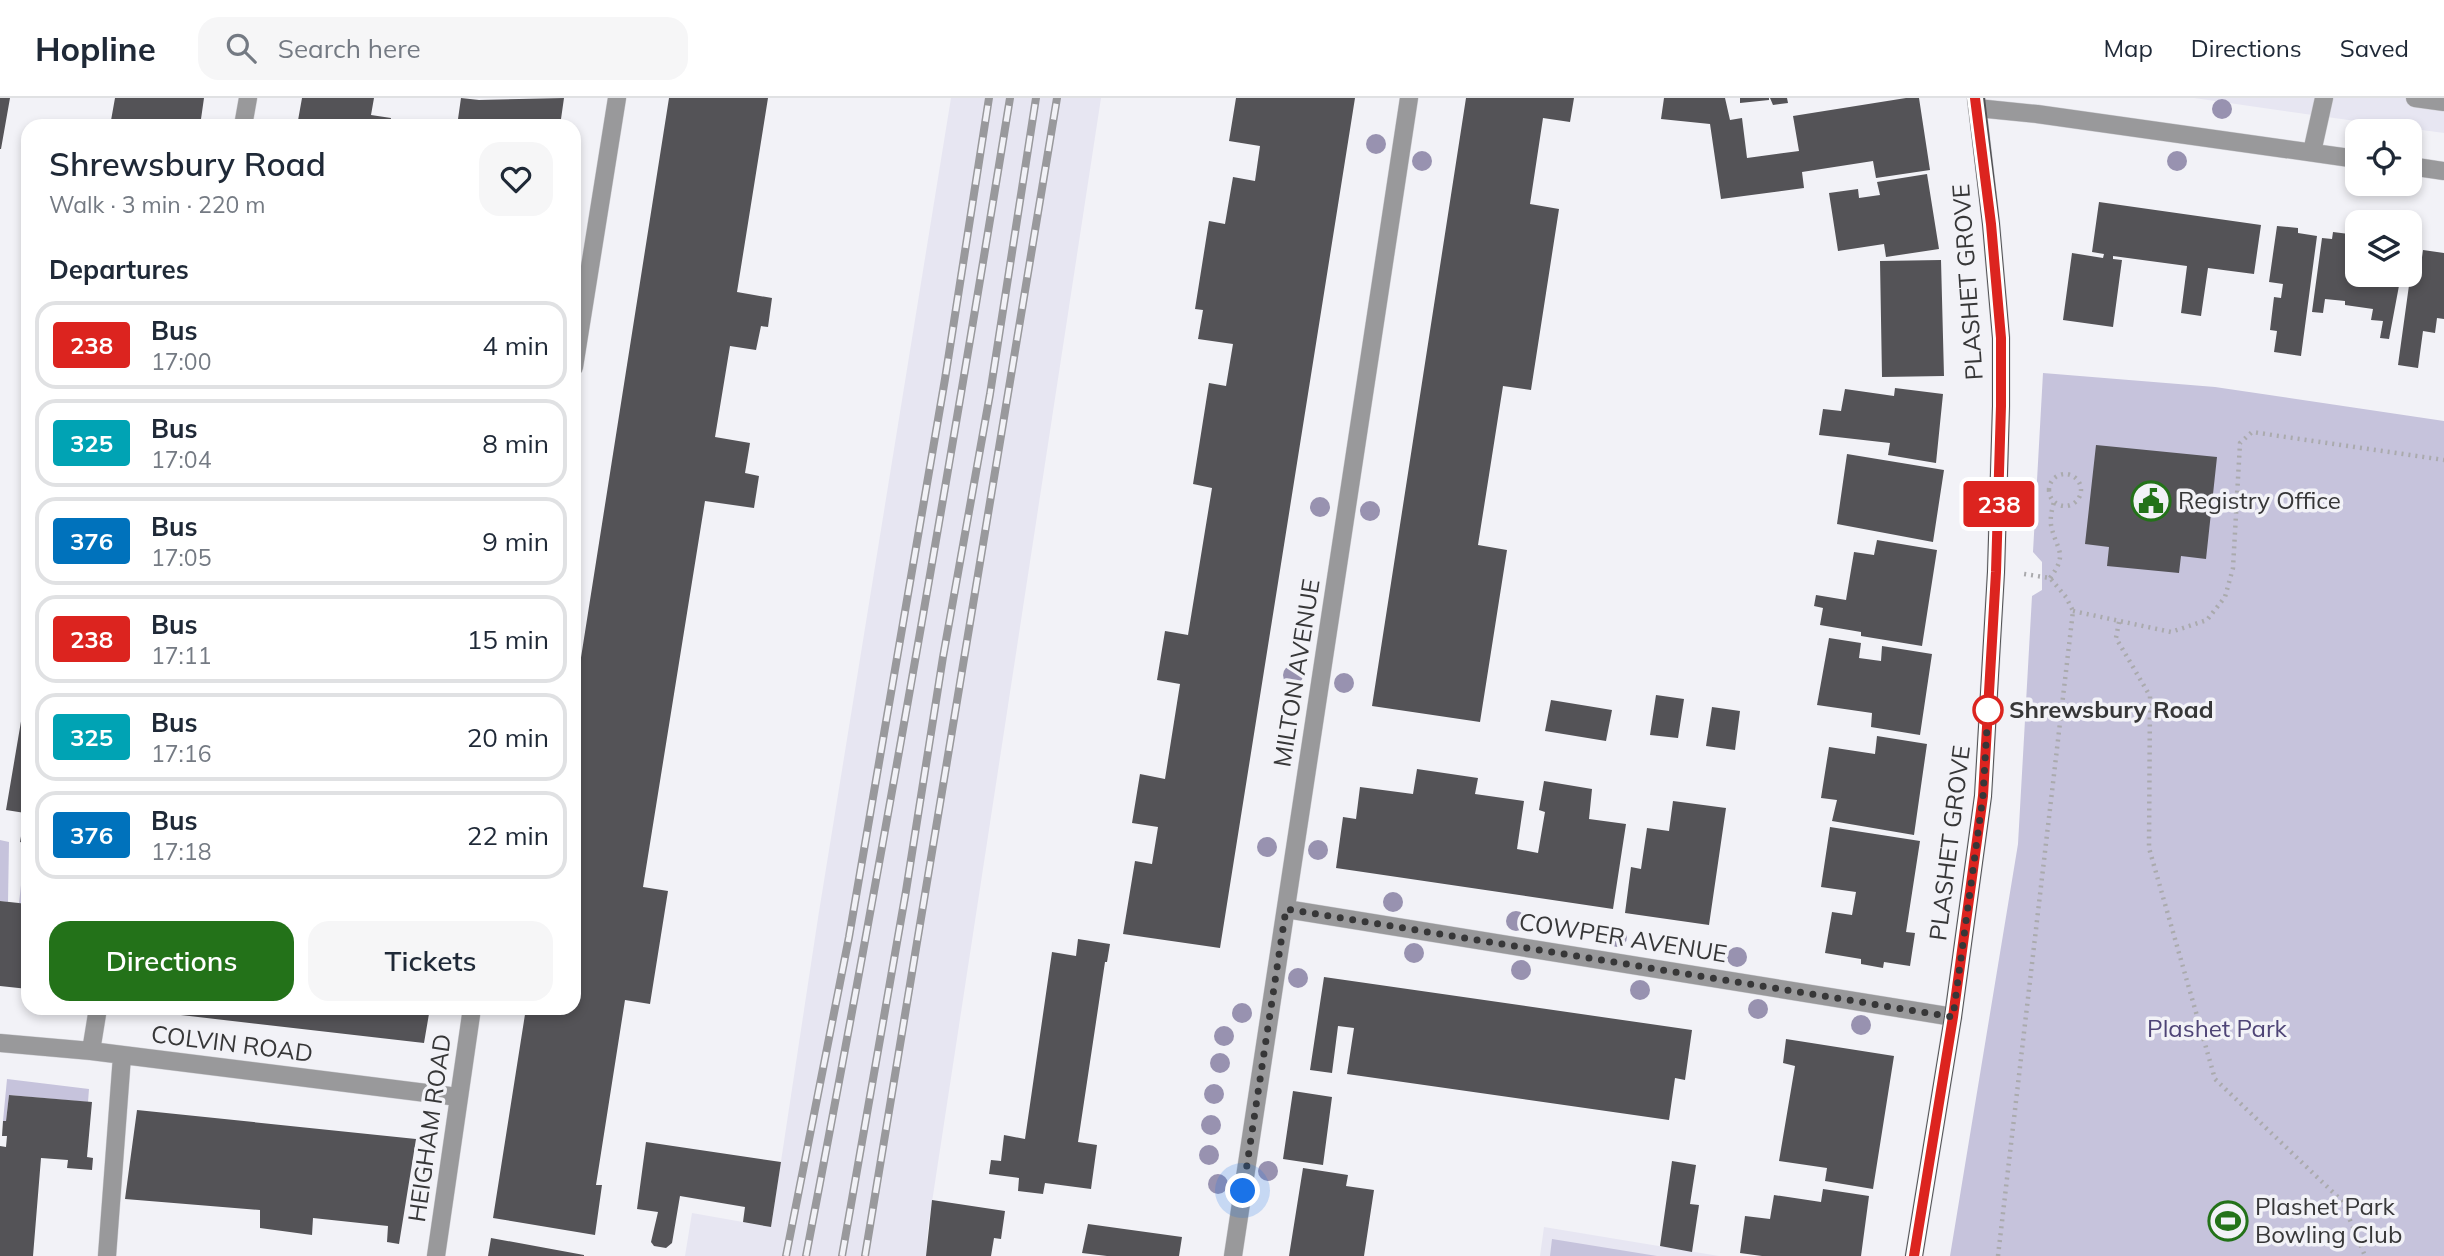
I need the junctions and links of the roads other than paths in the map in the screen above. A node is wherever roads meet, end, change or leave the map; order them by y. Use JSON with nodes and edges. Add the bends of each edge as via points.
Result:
{"nodes":[{"id":1,"x":248,"y":98,"type":"edge"},
{"id":2,"x":617,"y":98,"type":"edge"},
{"id":3,"x":1409,"y":98,"type":"edge"},
{"id":4,"x":2324,"y":98,"type":"edge"},
{"id":5,"x":2415,"y":98,"type":"edge"},
{"id":6,"x":2444,"y":102,"type":"edge"},
{"id":7,"x":1976,"y":103,"type":"edge"},
{"id":8,"x":244,"y":119,"type":"edge"},
{"id":9,"x":2312,"y":152,"type":"junction"},
{"id":10,"x":2345,"y":157,"type":"edge"},
{"id":11,"x":2422,"y":168,"type":"edge"},
{"id":12,"x":2444,"y":171,"type":"edge"},
{"id":13,"x":581,"y":323,"type":"edge"},
{"id":14,"x":1286,"y":909,"type":"junction"},
{"id":15,"x":97,"y":1015,"type":"edge"},
{"id":16,"x":471,"y":1015,"type":"edge"},
{"id":17,"x":1953,"y":1017,"type":"junction"},
{"id":18,"x":0,"y":1043,"type":"edge"},
{"id":19,"x":91,"y":1051,"type":"junction"},
{"id":20,"x":122,"y":1056,"type":"junction"},
{"id":21,"x":458,"y":1097,"type":"junction"},
{"id":22,"x":107,"y":1256,"type":"edge"},
{"id":23,"x":436,"y":1256,"type":"edge"},
{"id":24,"x":1233,"y":1256,"type":"edge"},
{"id":25,"x":1914,"y":1256,"type":"edge"}],
"edges":[{"from":1,"to":8,"type":"street"},
{"from":2,"to":13,"type":"street"},
{"from":3,"to":14,"type":"street","name":"MILTON AVENUE"},
{"from":4,"to":9,"type":"street"},
{"from":5,"to":6,"type":"street"},
{"from":7,"to":9,"type":"street"},
{"from":7,"to":17,"type":"main road","name":"PLASHET GROVE","via":[[2001,338],[2001,406],[1983,796]]},
{"from":9,"to":10,"type":"street"},
{"from":11,"to":12,"type":"street"},
{"from":14,"to":17,"type":"street","name":"COWPER AVENUE"},
{"from":14,"to":24,"type":"street","name":"MILTON AVENUE"},
{"from":15,"to":19,"type":"street"},
{"from":16,"to":21,"type":"street","name":"HEIGHAM ROAD"},
{"from":17,"to":25,"type":"main road","name":"PLASHET GROVE"},
{"from":18,"to":19,"type":"street","name":"COLVIN ROAD"},
{"from":19,"to":20,"type":"street","name":"COLVIN ROAD"},
{"from":20,"to":21,"type":"street","name":"COLVIN ROAD"},
{"from":20,"to":22,"type":"street"},
{"from":21,"to":23,"type":"street","name":"HEIGHAM ROAD"}]}
